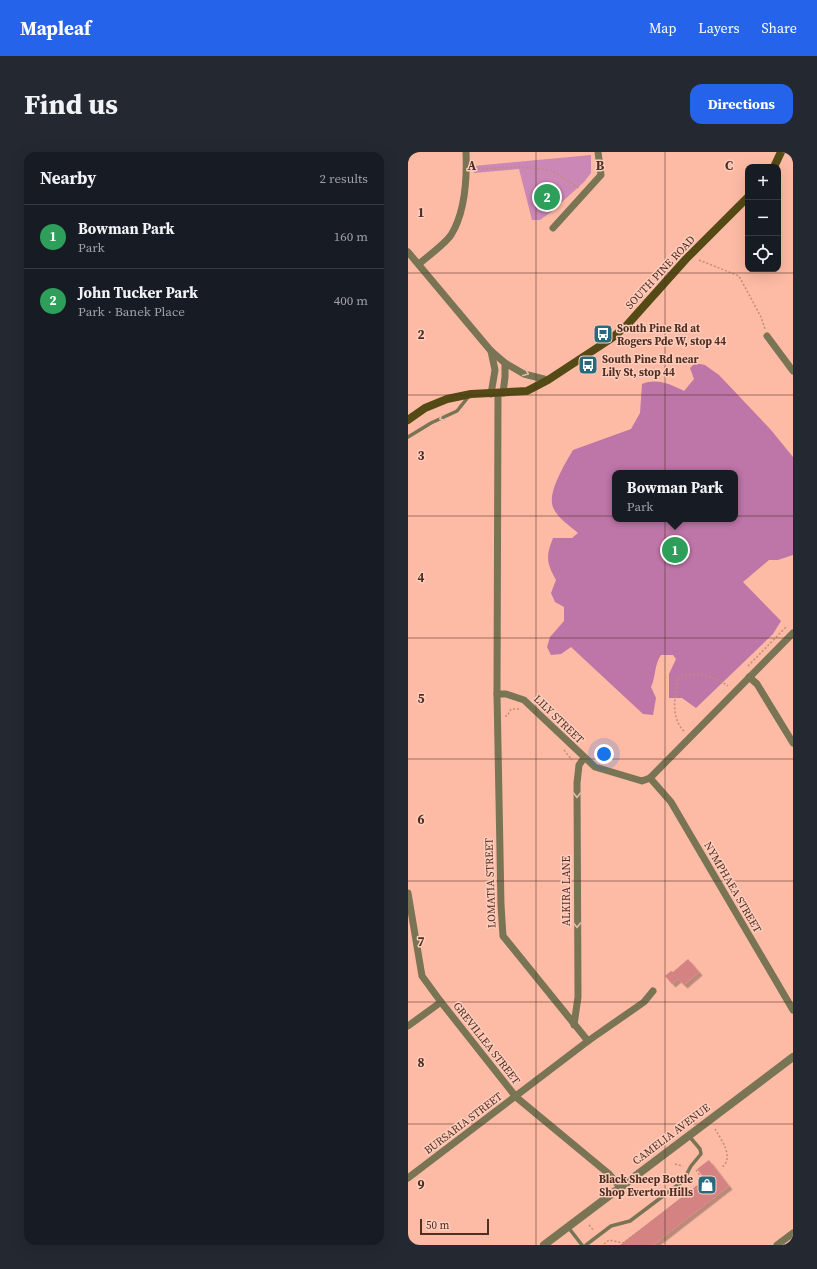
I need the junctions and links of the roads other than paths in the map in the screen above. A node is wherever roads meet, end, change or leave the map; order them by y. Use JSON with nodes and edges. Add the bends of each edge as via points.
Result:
{"nodes":[{"id":1,"x":466,"y":152,"type":"edge"},
{"id":2,"x":598,"y":152,"type":"edge"},
{"id":3,"x":781,"y":152,"type":"edge"},
{"id":4,"x":775,"y":164,"type":"edge"},
{"id":5,"x":745,"y":200,"type":"edge"},
{"id":6,"x":553,"y":228,"type":"dead end"},
{"id":7,"x":408,"y":252,"type":"edge"},
{"id":8,"x":419,"y":264,"type":"junction"},
{"id":9,"x":767,"y":336,"type":"road end"},
{"id":10,"x":491,"y":352,"type":"junction"},
{"id":11,"x":505,"y":363,"type":"junction"},
{"id":12,"x":793,"y":371,"type":"edge"},
{"id":13,"x":548,"y":380,"type":"junction"},
{"id":14,"x":497,"y":393,"type":"junction"},
{"id":15,"x":471,"y":394,"type":"junction"},
{"id":16,"x":408,"y":420,"type":"edge"},
{"id":17,"x":408,"y":437,"type":"edge"},
{"id":18,"x":793,"y":633,"type":"edge"},
{"id":19,"x":749,"y":677,"type":"junction"},
{"id":20,"x":497,"y":694,"type":"junction"},
{"id":21,"x":793,"y":743,"type":"edge"},
{"id":22,"x":584,"y":758,"type":"junction"},
{"id":23,"x":650,"y":778,"type":"junction"},
{"id":24,"x":408,"y":894,"type":"edge"},
{"id":25,"x":654,"y":991,"type":"dead end"},
{"id":26,"x":441,"y":1002,"type":"junction"},
{"id":27,"x":793,"y":1010,"type":"edge"},
{"id":28,"x":574,"y":1025,"type":"junction"},
{"id":29,"x":408,"y":1026,"type":"edge"},
{"id":30,"x":588,"y":1041,"type":"junction"},
{"id":31,"x":793,"y":1057,"type":"edge"},
{"id":32,"x":516,"y":1097,"type":"junction"},
{"id":33,"x":688,"y":1135,"type":"junction"},
{"id":34,"x":408,"y":1178,"type":"edge"},
{"id":35,"x":620,"y":1187,"type":"junction"},
{"id":36,"x":568,"y":1227,"type":"junction"},
{"id":37,"x":793,"y":1233,"type":"edge"},
{"id":38,"x":544,"y":1245,"type":"edge"},
{"id":39,"x":582,"y":1245,"type":"edge"},
{"id":40,"x":586,"y":1245,"type":"edge"},
{"id":41,"x":777,"y":1245,"type":"edge"}],
"edges":[{"from":1,"to":8,"type":"street","via":[[465,188],[451,236]]},
{"from":2,"to":6,"type":"street","via":[[601,174]]},
{"from":3,"to":4,"type":"main road"},
{"from":5,"to":13,"type":"main road","name":"SOUTH PINE ROAD","via":[[686,259],[627,325],[612,338]]},
{"from":7,"to":8,"type":"street"},
{"from":8,"to":10,"type":"street"},
{"from":9,"to":12,"type":"street"},
{"from":10,"to":11,"type":"street"},
{"from":10,"to":14,"type":"street"},
{"from":11,"to":13,"type":"street","one_way":true,"via":[[524,374]]},
{"from":11,"to":14,"type":"street","via":[[505,377]]},
{"from":13,"to":14,"type":"main road","name":"SOUTH PINE ROAD","via":[[527,391]]},
{"from":14,"to":15,"type":"main road","name":"SOUTH PINE ROAD"},
{"from":14,"to":20,"type":"street"},
{"from":15,"to":16,"type":"main road","name":"SOUTH PINE ROAD","via":[[446,399],[425,408]]},
{"from":15,"to":17,"type":"lane","one_way":true,"via":[[457,411]]},
{"from":18,"to":19,"type":"street"},
{"from":19,"to":21,"type":"street","via":[[757,684]]},
{"from":19,"to":23,"type":"street"},
{"from":20,"to":22,"type":"street","name":"LILY STREET","via":[[524,700]]},
{"from":20,"to":28,"type":"street","name":"LOMATIA STREET","via":[[503,936]]},
{"from":22,"to":23,"type":"street","name":"LILY STREET","via":[[595,767],[629,778],[642,781]]},
{"from":22,"to":28,"type":"street","name":"ALKIRA LANE","one_way":true,"via":[[579,766],[577,783],[578,997]]},
{"from":23,"to":27,"type":"street","name":"NYMPHAEA STREET","via":[[671,802]]},
{"from":24,"to":26,"type":"street","via":[[422,976]]},
{"from":25,"to":30,"type":"street","name":"BURSARIA STREET","via":[[644,1002]]},
{"from":26,"to":29,"type":"street","name":"GREVILLEA STREET"},
{"from":26,"to":32,"type":"street","name":"GREVILLEA STREET"},
{"from":28,"to":30,"type":"street","name":"LOMATIA STREET"},
{"from":30,"to":32,"type":"street","name":"BURSARIA STREET"},
{"from":31,"to":33,"type":"street","name":"CAMELIA AVENUE"},
{"from":32,"to":34,"type":"street","name":"BURSARIA STREET"},
{"from":32,"to":35,"type":"street","name":"GREVILLEA STREET","via":[[609,1174]]},
{"from":33,"to":35,"type":"street","name":"CAMELIA AVENUE"},
{"from":33,"to":40,"type":"lane","via":[[701,1154],[690,1166],[683,1181],[630,1221],[611,1226]]},
{"from":35,"to":36,"type":"street","name":"CAMELIA AVENUE"},
{"from":36,"to":38,"type":"street","name":"CAMELIA AVENUE"},
{"from":36,"to":39,"type":"lane"},
{"from":37,"to":41,"type":"street"}]}
